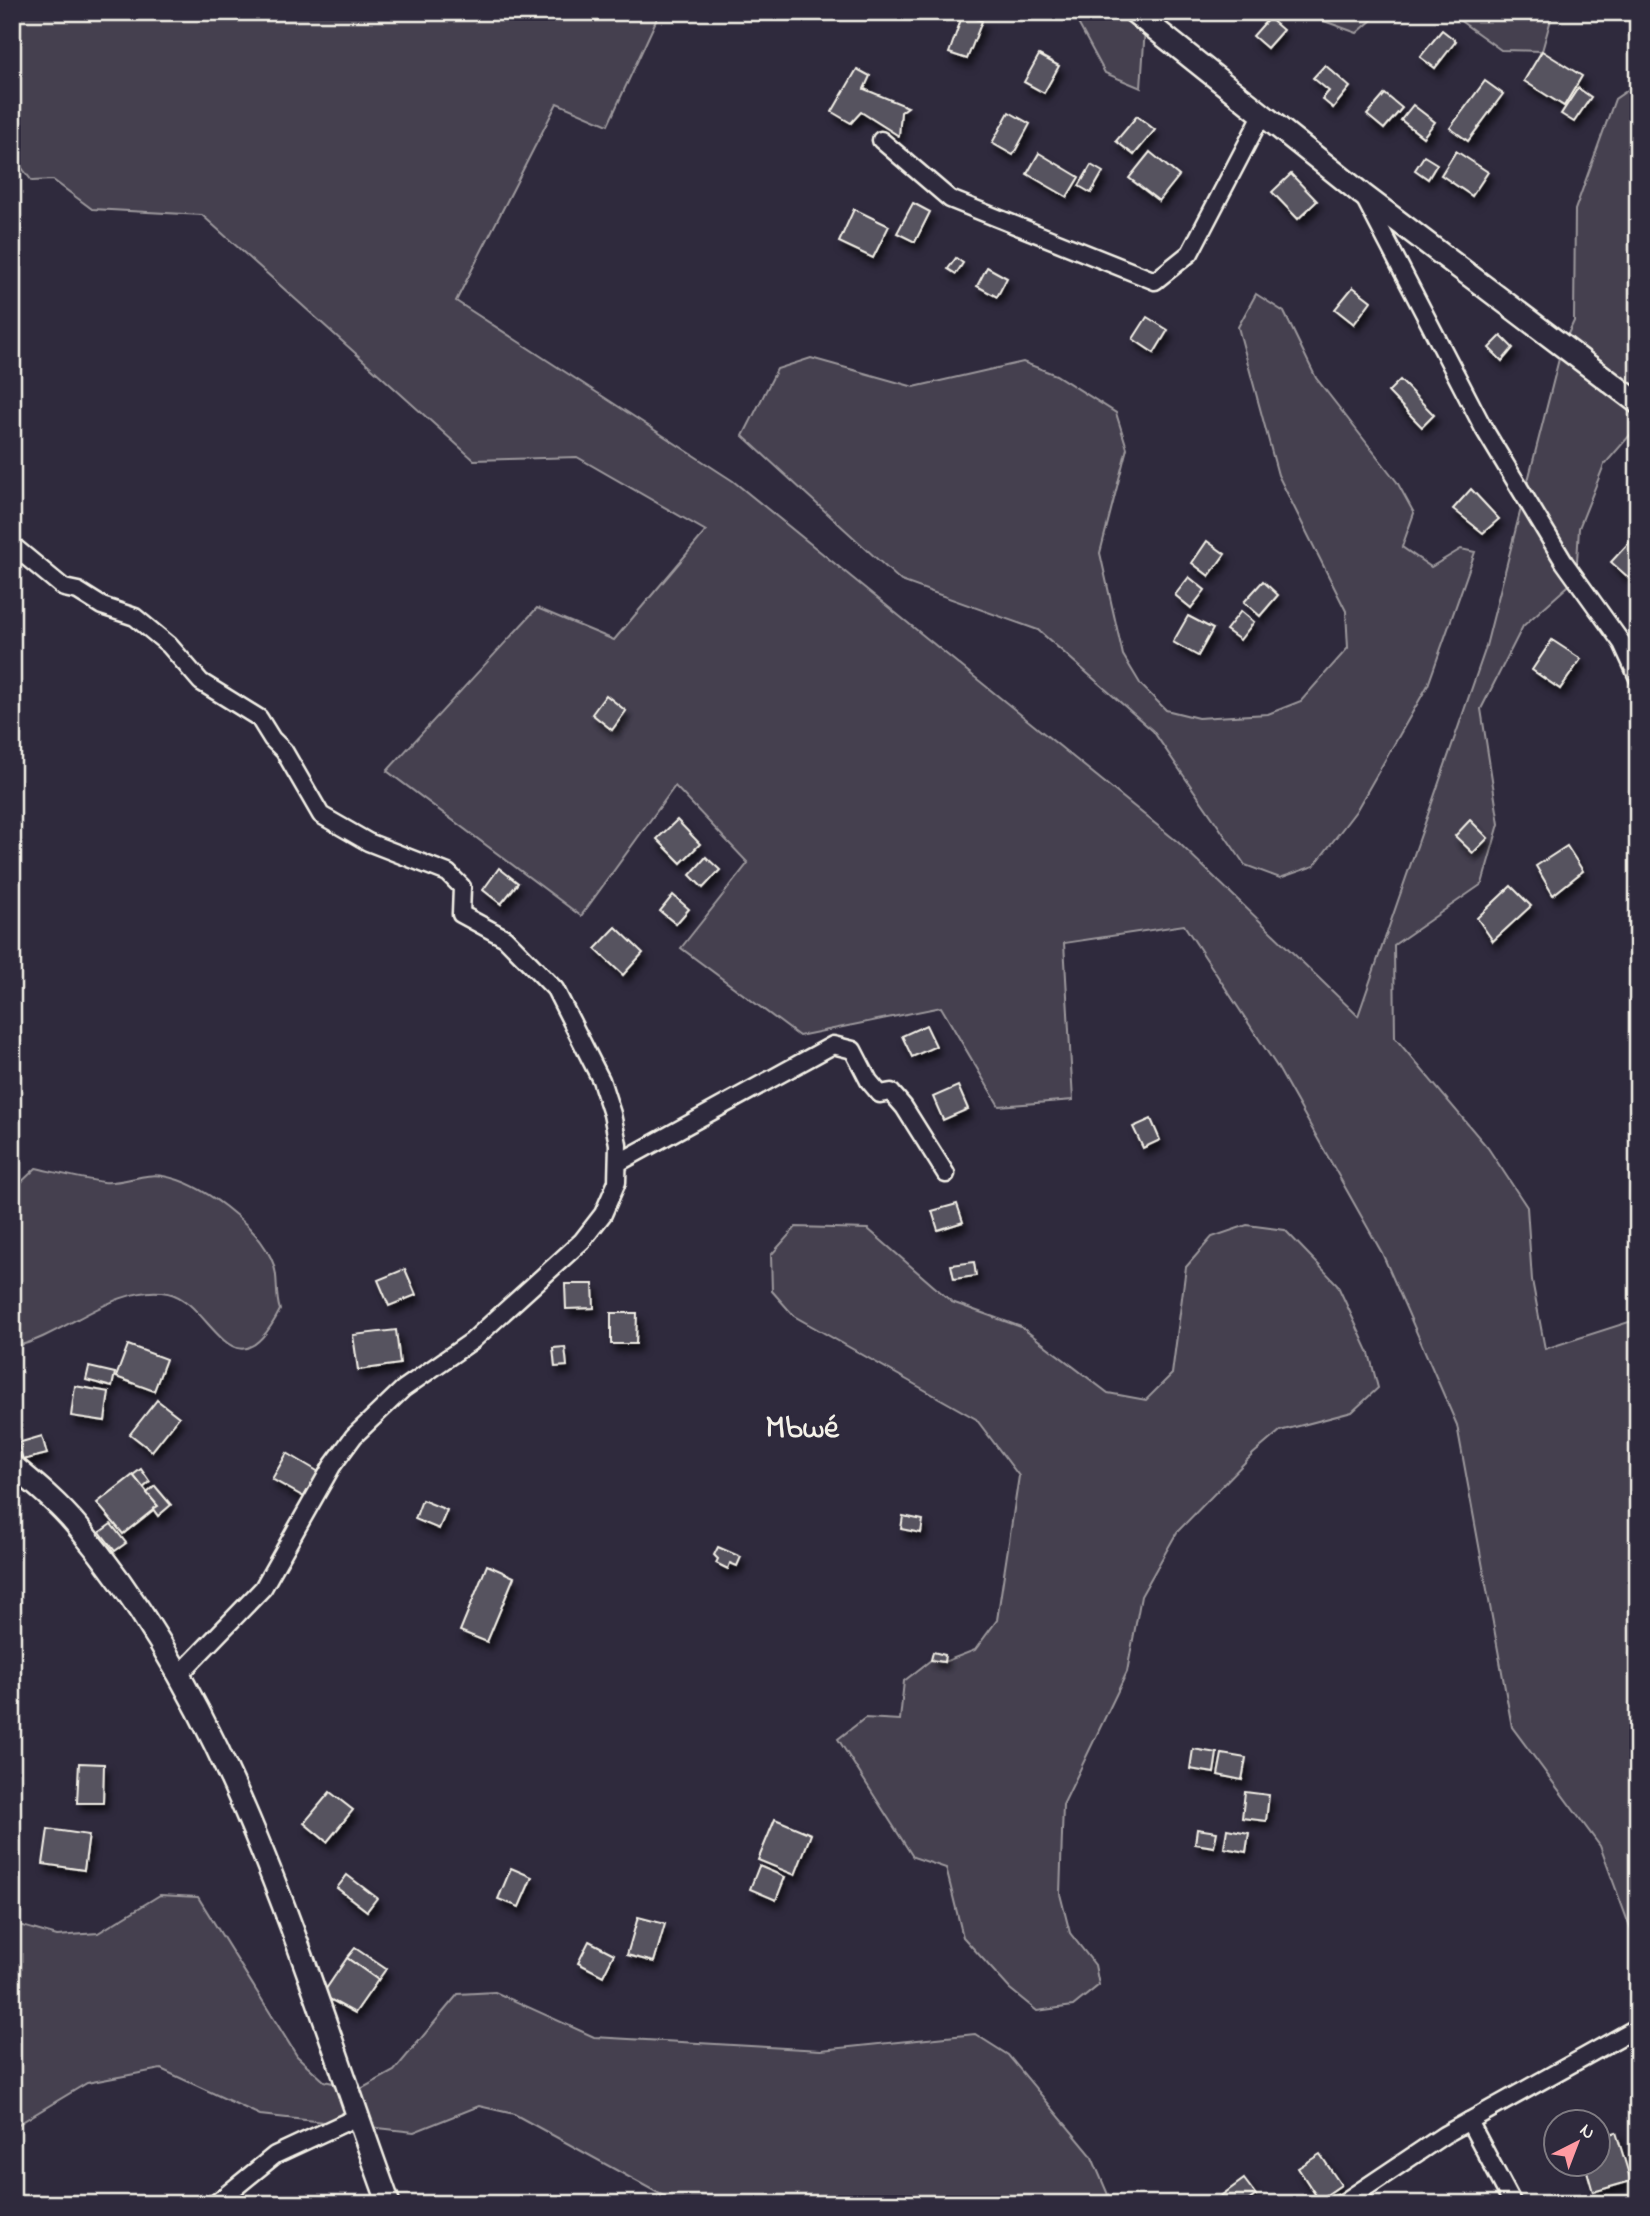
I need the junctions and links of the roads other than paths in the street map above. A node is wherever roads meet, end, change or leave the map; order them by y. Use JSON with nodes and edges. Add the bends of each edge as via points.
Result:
{"nodes":[{"id":1,"x":1134,"y":12,"type":"edge"},
{"id":2,"x":1262,"y":114,"type":"junction"},
{"id":3,"x":881,"y":140,"type":"dead end"},
{"id":4,"x":1362,"y":194,"type":"junction"},
{"id":5,"x":1637,"y":401,"type":"edge"},
{"id":6,"x":12,"y":545,"type":"edge"},
{"id":7,"x":1638,"y":678,"type":"edge"},
{"id":8,"x":618,"y":1163,"type":"junction"},
{"id":9,"x":946,"y":1174,"type":"dead end"},
{"id":10,"x":12,"y":1465,"type":"edge"},
{"id":11,"x":179,"y":1675,"type":"junction"},
{"id":12,"x":1638,"y":2027,"type":"edge"},
{"id":13,"x":359,"y":2116,"type":"junction"},
{"id":14,"x":1469,"y":2121,"type":"junction"},
{"id":15,"x":215,"y":2204,"type":"edge"},
{"id":16,"x":389,"y":2204,"type":"edge"},
{"id":17,"x":1341,"y":2204,"type":"edge"},
{"id":18,"x":1513,"y":2204,"type":"edge"}],
"edges":[{"from":1,"to":2,"type":"street"},
{"from":2,"to":3,"type":"street","via":[[1190,253],[1155,281],[950,199]]},
{"from":2,"to":4,"type":"street"},
{"from":4,"to":5,"type":"street"},
{"from":4,"to":7,"type":"street","via":[[1484,429],[1564,562],[1622,643]]},
{"from":6,"to":8,"type":"street","via":[[64,588],[135,617],[169,645],[201,682],[259,718],[321,815],[368,842],[448,873],[462,887],[461,914],[505,939],[555,989],[601,1080],[614,1124]]},
{"from":8,"to":9,"type":"street","via":[[833,1045],[853,1049],[880,1094],[891,1093],[904,1107]]},
{"from":8,"to":11,"type":"street","via":[[617,1182],[603,1214],[582,1241],[472,1341],[403,1389],[369,1421],[332,1466],[263,1588]]},
{"from":10,"to":11,"type":"street","via":[[76,1524],[108,1564]]},
{"from":11,"to":13,"type":"street","via":[[272,1877]]},
{"from":12,"to":14,"type":"street"},
{"from":13,"to":15,"type":"street","via":[[275,2155]]},
{"from":13,"to":16,"type":"street"},
{"from":14,"to":17,"type":"street"},
{"from":14,"to":18,"type":"street"}]}
